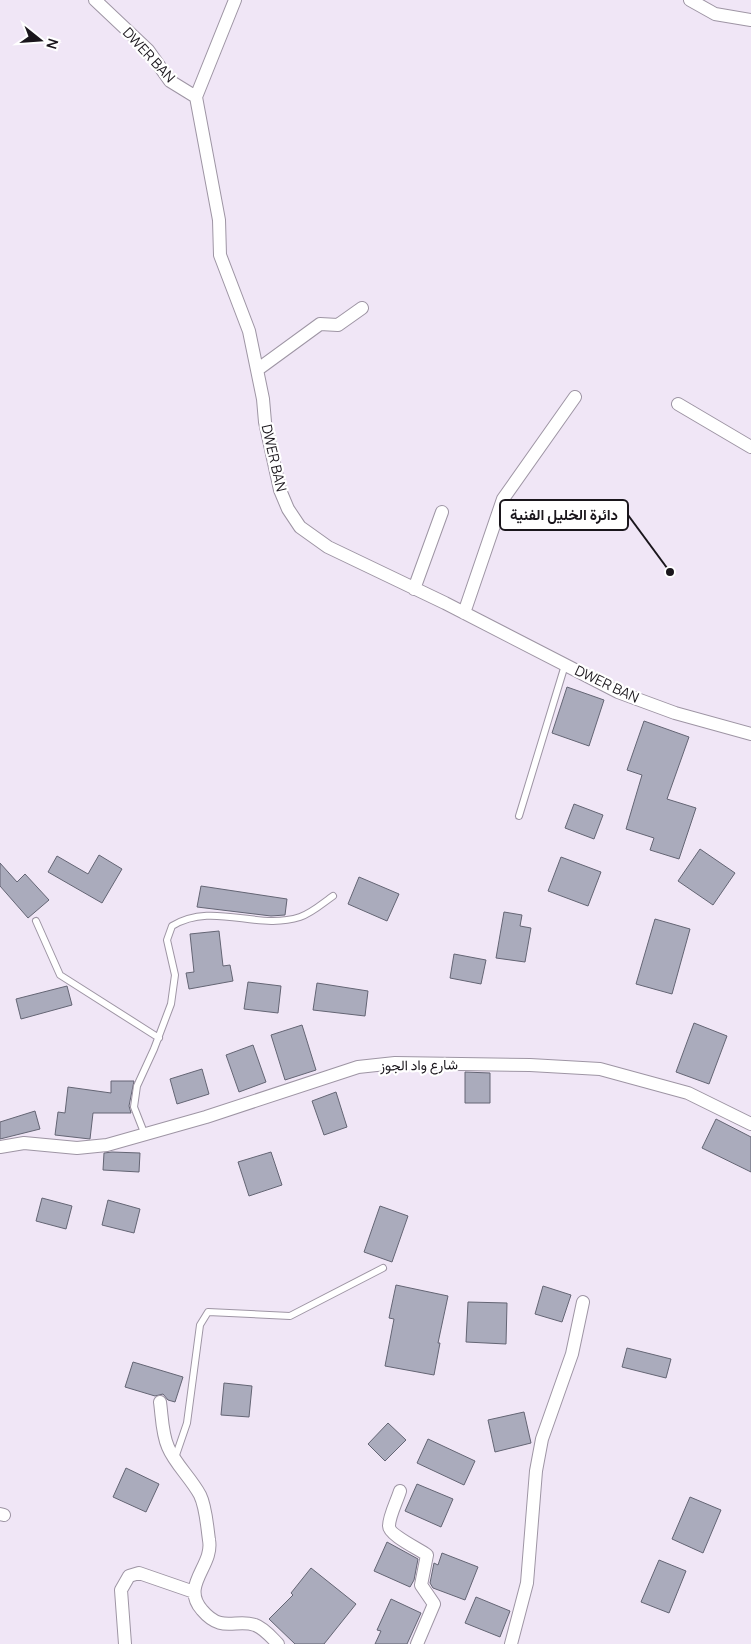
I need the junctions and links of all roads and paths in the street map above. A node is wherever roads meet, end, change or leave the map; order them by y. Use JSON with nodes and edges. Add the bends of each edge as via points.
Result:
{"nodes":[{"id":1,"x":94,"y":0,"type":"edge"},
{"id":2,"x":235,"y":0,"type":"edge"},
{"id":3,"x":690,"y":0,"type":"edge"},
{"id":4,"x":751,"y":20,"type":"edge"},
{"id":5,"x":196,"y":97,"type":"junction"},
{"id":6,"x":362,"y":308,"type":"dead end"},
{"id":7,"x":257,"y":370,"type":"junction"},
{"id":8,"x":575,"y":397,"type":"dead end"},
{"id":9,"x":678,"y":404,"type":"dead end"},
{"id":10,"x":751,"y":447,"type":"edge"},
{"id":11,"x":442,"y":512,"type":"dead end"},
{"id":12,"x":414,"y":589,"type":"junction"},
{"id":13,"x":464,"y":613,"type":"junction"},
{"id":14,"x":565,"y":665,"type":"junction"},
{"id":15,"x":751,"y":734,"type":"edge"},
{"id":16,"x":519,"y":816,"type":"dead end"},
{"id":17,"x":333,"y":896,"type":"dead end"},
{"id":18,"x":36,"y":921,"type":"dead end"},
{"id":19,"x":159,"y":1038,"type":"junction"},
{"id":20,"x":751,"y":1124,"type":"edge"},
{"id":21,"x":145,"y":1135,"type":"junction"},
{"id":22,"x":0,"y":1147,"type":"edge"},
{"id":23,"x":383,"y":1268,"type":"dead end"},
{"id":24,"x":583,"y":1302,"type":"dead end"},
{"id":25,"x":160,"y":1402,"type":"dead end"},
{"id":26,"x":175,"y":1458,"type":"junction"},
{"id":27,"x":400,"y":1491,"type":"dead end"},
{"id":28,"x":194,"y":1592,"type":"junction"},
{"id":29,"x":125,"y":1644,"type":"edge"},
{"id":30,"x":278,"y":1644,"type":"edge"},
{"id":31,"x":417,"y":1644,"type":"edge"},
{"id":32,"x":511,"y":1644,"type":"edge"}],
"edges":[{"from":1,"to":5,"type":"street","name":"DWER BAN","via":[[148,50],[170,81]]},
{"from":2,"to":5,"type":"street"},
{"from":3,"to":4,"type":"street","via":[[715,14]]},
{"from":5,"to":7,"type":"street","name":"DWER BAN","via":[[219,220],[220,255],[245,319]]},
{"from":6,"to":7,"type":"street","via":[[338,324],[320,324]]},
{"from":7,"to":12,"type":"street","name":"DWER BAN","via":[[279,485],[293,517],[314,539]]},
{"from":8,"to":13,"type":"street","via":[[503,499]]},
{"from":9,"to":10,"type":"street"},
{"from":11,"to":12,"type":"street"},
{"from":12,"to":13,"type":"street","name":"DWER BAN"},
{"from":13,"to":14,"type":"street","name":"DWER BAN"},
{"from":14,"to":15,"type":"street","name":"DWER BAN","via":[[618,692],[653,705]]},
{"from":14,"to":16,"type":"lane"},
{"from":17,"to":19,"type":"lane","via":[[301,916],[259,920],[199,915],[184,918],[172,926],[168,940],[175,975],[174,990]]},
{"from":18,"to":19,"type":"lane","via":[[60,975]]},
{"from":19,"to":21,"type":"lane","via":[[137,1086],[134,1107]]},
{"from":20,"to":21,"type":"street","name":"شارع واد الجوز","via":[[688,1094],[600,1070],[530,1065],[395,1063],[358,1067]]},
{"from":21,"to":22,"type":"street","name":"شارع واد الجوز","via":[[92,1148],[24,1143]]},
{"from":23,"to":26,"type":"lane","via":[[290,1316],[208,1312],[200,1325],[187,1424]]},
{"from":24,"to":32,"type":"street","via":[[572,1354],[542,1439],[536,1472],[527,1583]]},
{"from":25,"to":26,"type":"street","via":[[167,1447]]},
{"from":26,"to":28,"type":"street","via":[[201,1496],[210,1542],[210,1554],[196,1580]]},
{"from":27,"to":31,"type":"street","via":[[389,1526],[397,1537],[427,1555],[421,1585],[434,1604]]},
{"from":28,"to":29,"type":"street","via":[[140,1573],[129,1576],[121,1590]]},
{"from":28,"to":30,"type":"street","via":[[202,1610],[214,1620],[230,1625],[258,1626]]}]}
